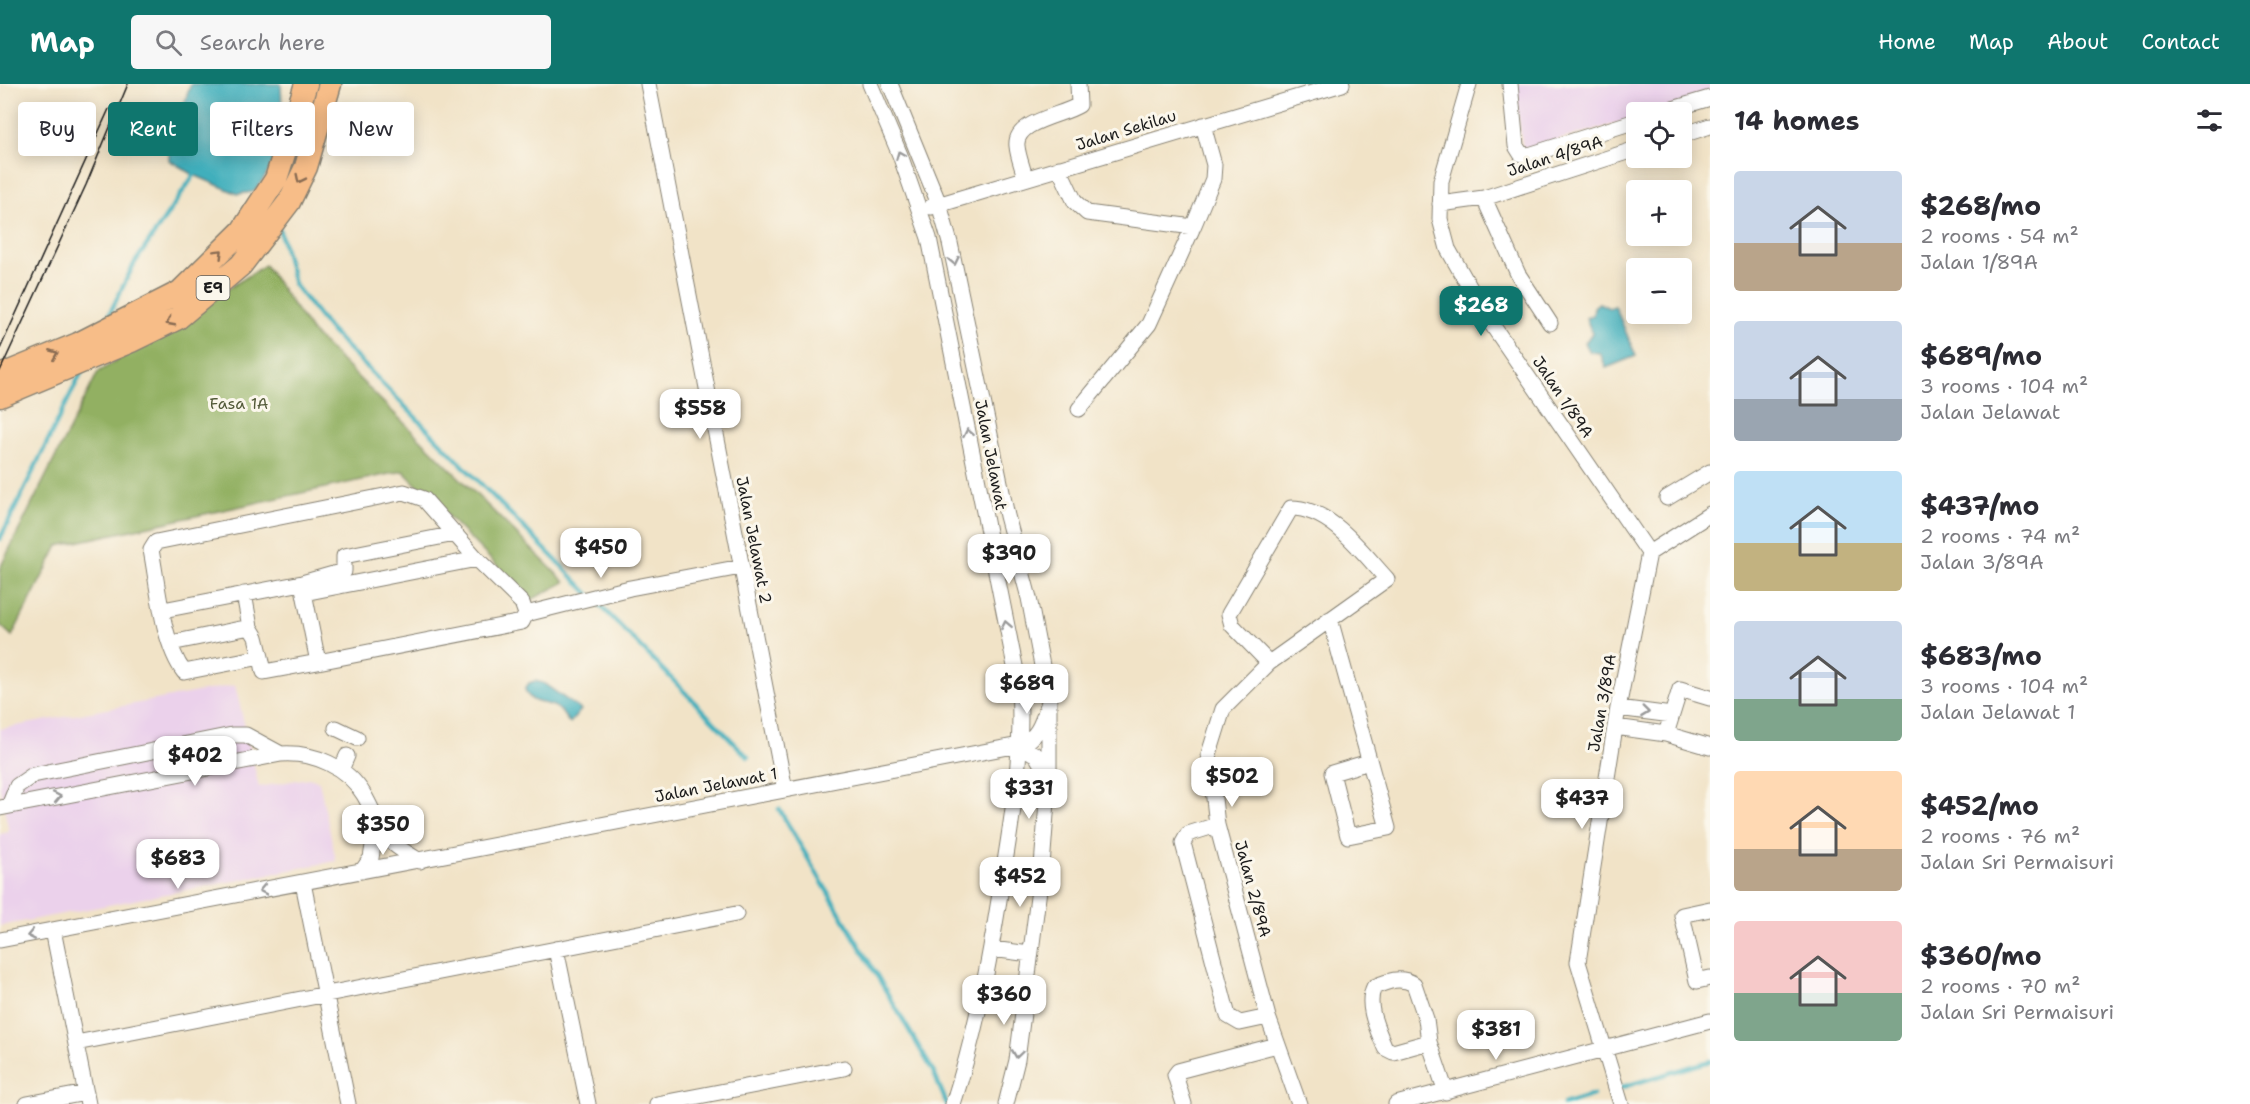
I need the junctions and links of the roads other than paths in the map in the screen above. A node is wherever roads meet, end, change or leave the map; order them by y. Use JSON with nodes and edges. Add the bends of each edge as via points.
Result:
{"nodes":[{"id":1,"x":306,"y":84,"type":"edge"},
{"id":2,"x":330,"y":84,"type":"edge"},
{"id":3,"x":648,"y":84,"type":"edge"},
{"id":4,"x":870,"y":84,"type":"edge"},
{"id":5,"x":890,"y":84,"type":"edge"},
{"id":6,"x":1078,"y":84,"type":"edge"},
{"id":7,"x":1342,"y":84,"type":"edge"},
{"id":8,"x":1468,"y":84,"type":"edge"},
{"id":9,"x":1510,"y":84,"type":"edge"},
{"id":10,"x":1710,"y":98,"type":"edge"},
{"id":11,"x":1692,"y":103,"type":"edge"},
{"id":12,"x":1626,"y":124,"type":"edge"},
{"id":13,"x":1203,"y":125,"type":"junction"},
{"id":14,"x":1710,"y":126,"type":"edge"},
{"id":15,"x":1692,"y":132,"type":"edge"},
{"id":16,"x":1626,"y":152,"type":"edge"},
{"id":17,"x":1059,"y":168,"type":"junction"},
{"id":18,"x":1026,"y":178,"type":"junction"},
{"id":19,"x":1484,"y":198,"type":"junction"},
{"id":20,"x":939,"y":204,"type":"junction"},
{"id":21,"x":1440,"y":204,"type":"junction"},
{"id":22,"x":920,"y":210,"type":"junction"},
{"id":23,"x":1193,"y":227,"type":"junction"},
{"id":24,"x":1550,"y":323,"type":"dead end"},
{"id":25,"x":0,"y":376,"type":"edge"},
{"id":26,"x":0,"y":396,"type":"edge"},
{"id":27,"x":1079,"y":409,"type":"dead end"},
{"id":28,"x":1710,"y":472,"type":"edge"},
{"id":29,"x":1667,"y":498,"type":"dead end"},
{"id":30,"x":1710,"y":514,"type":"edge"},
{"id":31,"x":455,"y":534,"type":"junction"},
{"id":32,"x":1649,"y":552,"type":"junction"},
{"id":33,"x":477,"y":559,"type":"junction"},
{"id":34,"x":741,"y":567,"type":"junction"},
{"id":35,"x":303,"y":588,"type":"junction"},
{"id":36,"x":244,"y":594,"type":"junction"},
{"id":37,"x":162,"y":610,"type":"junction"},
{"id":38,"x":526,"y":614,"type":"junction"},
{"id":39,"x":1330,"y":620,"type":"junction"},
{"id":40,"x":250,"y":627,"type":"junction"},
{"id":41,"x":171,"y":643,"type":"junction"},
{"id":42,"x":261,"y":657,"type":"junction"},
{"id":43,"x":318,"y":662,"type":"junction"},
{"id":44,"x":1269,"y":663,"type":"junction"},
{"id":45,"x":1710,"y":698,"type":"edge"},
{"id":46,"x":1050,"y":702,"type":"junction"},
{"id":47,"x":1618,"y":708,"type":"junction"},
{"id":48,"x":1672,"y":715,"type":"junction"},
{"id":49,"x":1615,"y":727,"type":"junction"},
{"id":50,"x":336,"y":728,"type":"dead end"},
{"id":51,"x":1666,"y":734,"type":"junction"},
{"id":52,"x":357,"y":738,"type":"dead end"},
{"id":53,"x":1019,"y":745,"type":"junction"},
{"id":54,"x":1710,"y":747,"type":"edge"},
{"id":55,"x":281,"y":754,"type":"junction"},
{"id":56,"x":347,"y":756,"type":"dead end"},
{"id":57,"x":1369,"y":762,"type":"junction"},
{"id":58,"x":341,"y":770,"type":"junction"},
{"id":59,"x":1049,"y":776,"type":"junction"},
{"id":60,"x":785,"y":790,"type":"junction"},
{"id":61,"x":5,"y":807,"type":"edge"},
{"id":62,"x":377,"y":821,"type":"junction"},
{"id":63,"x":1217,"y":825,"type":"junction"},
{"id":64,"x":420,"y":861,"type":"junction"},
{"id":65,"x":362,"y":871,"type":"junction"},
{"id":66,"x":303,"y":883,"type":"junction"},
{"id":67,"x":1710,"y":909,"type":"edge"},
{"id":68,"x":736,"y":914,"type":"dead end"},
{"id":69,"x":53,"y":930,"type":"junction"},
{"id":70,"x":0,"y":940,"type":"edge"},
{"id":71,"x":556,"y":949,"type":"junction"},
{"id":72,"x":992,"y":949,"type":"junction"},
{"id":73,"x":1030,"y":954,"type":"junction"},
{"id":74,"x":1710,"y":978,"type":"edge"},
{"id":75,"x":326,"y":994,"type":"junction"},
{"id":76,"x":1268,"y":1017,"type":"junction"},
{"id":77,"x":1710,"y":1021,"type":"edge"},
{"id":78,"x":1429,"y":1042,"type":"junction"},
{"id":79,"x":76,"y":1043,"type":"junction"},
{"id":80,"x":1277,"y":1045,"type":"junction"},
{"id":81,"x":1603,"y":1049,"type":"junction"},
{"id":82,"x":844,"y":1068,"type":"dead end"},
{"id":83,"x":1446,"y":1092,"type":"junction"},
{"id":84,"x":87,"y":1098,"type":"edge"},
{"id":85,"x":1295,"y":1103,"type":"edge"},
{"id":86,"x":27,"y":1104,"type":"edge"},
{"id":87,"x":348,"y":1104,"type":"edge"},
{"id":88,"x":588,"y":1104,"type":"edge"},
{"id":89,"x":657,"y":1104,"type":"edge"},
{"id":90,"x":953,"y":1104,"type":"edge"},
{"id":91,"x":1006,"y":1104,"type":"edge"},
{"id":92,"x":1184,"y":1104,"type":"edge"},
{"id":93,"x":1396,"y":1104,"type":"edge"},
{"id":94,"x":1620,"y":1104,"type":"edge"}],
"edges":[{"from":25,"to":1,"type":"highway","number":"E9","one_way":true,"via":[[78,344],[180,292],[242,231],[276,179]]},
{"from":2,"to":26,"type":"highway","number":"E9","one_way":true,"via":[[302,176],[288,202],[241,265],[178,318]]},
{"from":3,"to":34,"type":"street","name":"Jalan Jelawat 2"},
{"from":22,"to":4,"type":"street","name":"Jalan Jelawat","one_way":true},
{"from":5,"to":20,"type":"street","name":"Jalan Jelawat"},
{"from":6,"to":18,"type":"street","via":[[1080,105],[1032,123],[1018,138]]},
{"from":7,"to":13,"type":"street","name":"Jalan Sekilau"},
{"from":8,"to":21,"type":"street","name":"Jalan 1/89A","via":[[1441,181]]},
{"from":9,"to":12,"type":"street","via":[[1515,146],[1521,154],[1529,155]]},
{"from":10,"to":11,"type":"street"},
{"from":13,"to":17,"type":"street","name":"Jalan Sekilau"},
{"from":13,"to":23,"type":"street","via":[[1214,165],[1213,179]]},
{"from":14,"to":15,"type":"street"},
{"from":16,"to":19,"type":"street","name":"Jalan 4/89A"},
{"from":17,"to":18,"type":"street","name":"Jalan Sekilau"},
{"from":17,"to":23,"type":"street","via":[[1075,202],[1087,213]]},
{"from":18,"to":20,"type":"street","name":"Jalan Sekilau"},
{"from":19,"to":21,"type":"street","name":"Jalan 4/89A"},
{"from":19,"to":24,"type":"street","via":[[1518,274]]},
{"from":20,"to":22,"type":"street","name":"Jalan Sekilau"},
{"from":20,"to":46,"type":"street","name":"Jalan Jelawat","one_way":true},
{"from":21,"to":32,"type":"street","name":"Jalan 1/89A","via":[[1448,249],[1484,313]]},
{"from":53,"to":22,"type":"street","name":"Jalan Jelawat","one_way":true,"via":[[1019,686]]},
{"from":23,"to":27,"type":"street","via":[[1149,324]]},
{"from":28,"to":29,"type":"street"},
{"from":30,"to":32,"type":"street"},
{"from":31,"to":33,"type":"street"},
{"from":31,"to":35,"type":"street","via":[[344,556],[344,571]]},
{"from":31,"to":37,"type":"street","via":[[424,499],[404,492],[165,539],[156,542],[151,550]]},
{"from":32,"to":47,"type":"street","name":"Jalan 3/89A"},
{"from":33,"to":35,"type":"street"},
{"from":33,"to":38,"type":"street","via":[[522,603]]},
{"from":34,"to":38,"type":"street","via":[[630,588]]},
{"from":34,"to":60,"type":"street","name":"Jalan Jelawat 2"},
{"from":35,"to":36,"type":"street"},
{"from":35,"to":43,"type":"street"},
{"from":36,"to":37,"type":"street"},
{"from":36,"to":40,"type":"street"},
{"from":37,"to":41,"type":"street"},
{"from":38,"to":43,"type":"street","via":[[522,622]]},
{"from":39,"to":44,"type":"street","name":"Jalan 2/89A"},
{"from":39,"to":44,"type":"street","name":"Jalan 2/89A","via":[[1387,579],[1329,521],[1306,508],[1291,508],[1229,614],[1232,626]]},
{"from":39,"to":57,"type":"street"},
{"from":40,"to":41,"type":"street"},
{"from":40,"to":42,"type":"street"},
{"from":41,"to":42,"type":"street","via":[[184,672]]},
{"from":42,"to":43,"type":"street","via":[[264,672]]},
{"from":44,"to":63,"type":"street","name":"Jalan 2/89A","via":[[1223,709],[1209,754]]},
{"from":45,"to":48,"type":"street","via":[[1680,689]]},
{"from":46,"to":53,"type":"street","via":[[1034,735]]},
{"from":46,"to":59,"type":"street","name":"Jalan Jelawat"},
{"from":47,"to":48,"type":"street","one_way":true},
{"from":47,"to":49,"type":"street","name":"Jalan 3/89A"},
{"from":48,"to":51,"type":"street"},
{"from":49,"to":51,"type":"street"},
{"from":49,"to":81,"type":"street","name":"Jalan 3/89A","via":[[1578,962]]},
{"from":50,"to":52,"type":"street"},
{"from":51,"to":54,"type":"street"},
{"from":53,"to":59,"type":"street","via":[[1036,755]]},
{"from":53,"to":60,"type":"street","name":"Jalan Jelawat 1"},
{"from":53,"to":72,"type":"street","name":"Jalan Jelawat","via":[[1018,780]]},
{"from":55,"to":58,"type":"street","via":[[326,754]]},
{"from":61,"to":55,"type":"street","one_way":true},
{"from":55,"to":61,"type":"street","via":[[246,735],[220,738],[33,775],[17,786]]},
{"from":56,"to":58,"type":"street"},
{"from":57,"to":57,"type":"street","via":[[1332,773],[1348,836],[1388,828]]},
{"from":58,"to":62,"type":"street","via":[[363,792]]},
{"from":59,"to":73,"type":"street","name":"Jalan Jelawat"},
{"from":60,"to":64,"type":"street","name":"Jalan Jelawat 1"},
{"from":62,"to":64,"type":"street","via":[[392,842]]},
{"from":62,"to":65,"type":"street","via":[[371,858]]},
{"from":63,"to":76,"type":"street","name":"Jalan 2/89A"},
{"from":63,"to":76,"type":"street","via":[[1188,834],[1183,843],[1228,1016],[1240,1023]]},
{"from":64,"to":65,"type":"street","name":"Jalan Jelawat 1"},
{"from":65,"to":66,"type":"street","name":"Jalan Jelawat 1"},
{"from":66,"to":69,"type":"street","name":"Jalan Jelawat 1","one_way":true},
{"from":66,"to":75,"type":"street"},
{"from":67,"to":74,"type":"street","via":[[1682,915],[1697,981]]},
{"from":68,"to":71,"type":"street"},
{"from":69,"to":70,"type":"street","name":"Jalan Jelawat 1","one_way":true},
{"from":69,"to":79,"type":"street"},
{"from":71,"to":75,"type":"street"},
{"from":71,"to":88,"type":"street"},
{"from":72,"to":73,"type":"street"},
{"from":72,"to":90,"type":"street","name":"Jalan Jelawat"},
{"from":73,"to":91,"type":"street","name":"Jalan Jelawat","one_way":true,"via":[[1017,1060]]},
{"from":75,"to":79,"type":"street"},
{"from":75,"to":87,"type":"street"},
{"from":76,"to":80,"type":"street","name":"Jalan 2/89A"},
{"from":77,"to":81,"type":"street"},
{"from":78,"to":78,"type":"street","via":[[1393,1052],[1385,1048],[1370,1001],[1374,987],[1397,979],[1414,984]]},
{"from":78,"to":83,"type":"street"},
{"from":79,"to":84,"type":"street"},
{"from":80,"to":85,"type":"street","name":"Jalan 2/89A"},
{"from":80,"to":92,"type":"street","via":[[1178,1071],[1175,1075]]},
{"from":81,"to":83,"type":"street"},
{"from":81,"to":94,"type":"street","name":"Jalan 3/89A"},
{"from":82,"to":89,"type":"street"},
{"from":83,"to":93,"type":"street"},
{"from":84,"to":86,"type":"street"}]}
